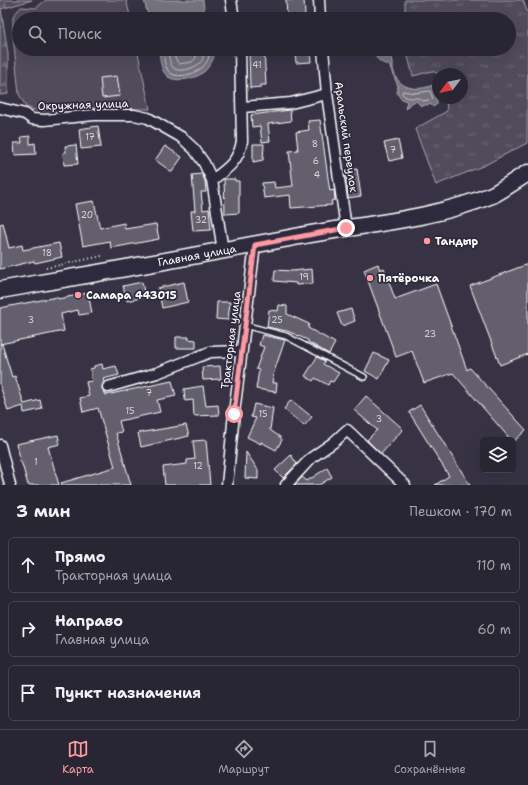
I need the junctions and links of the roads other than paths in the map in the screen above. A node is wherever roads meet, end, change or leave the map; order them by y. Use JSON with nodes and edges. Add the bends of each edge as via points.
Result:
{"nodes":[{"id":1,"x":231,"y":0,"type":"edge"},
{"id":2,"x":319,"y":0,"type":"edge"},
{"id":3,"x":233,"y":12,"type":"edge"},
{"id":4,"x":320,"y":12,"type":"edge"},
{"id":5,"x":240,"y":56,"type":"edge"},
{"id":6,"x":324,"y":56,"type":"edge"},
{"id":7,"x":327,"y":94,"type":"junction"},
{"id":8,"x":242,"y":107,"type":"junction"},
{"id":9,"x":0,"y":108,"type":"edge"},
{"id":10,"x":528,"y":173,"type":"edge"},
{"id":11,"x":212,"y":180,"type":"junction"},
{"id":12,"x":346,"y":228,"type":"junction"},
{"id":13,"x":255,"y":245,"type":"junction"},
{"id":14,"x":223,"y":251,"type":"junction"},
{"id":15,"x":0,"y":290,"type":"edge"},
{"id":16,"x":244,"y":325,"type":"junction"},
{"id":17,"x":242,"y":351,"type":"junction"},
{"id":18,"x":364,"y":377,"type":"dead end"},
{"id":19,"x":108,"y":387,"type":"dead end"},
{"id":20,"x":0,"y":445,"type":"edge"},
{"id":21,"x":10,"y":485,"type":"edge"},
{"id":22,"x":228,"y":485,"type":"edge"},
{"id":23,"x":286,"y":485,"type":"edge"},
{"id":24,"x":405,"y":485,"type":"edge"}],
"edges":[{"from":1,"to":3,"type":"street"},
{"from":2,"to":4,"type":"street"},
{"from":5,"to":8,"type":"street"},
{"from":6,"to":7,"type":"street","name":"Аральский переулок"},
{"from":7,"to":8,"type":"street","via":[[291,103]]},
{"from":7,"to":12,"type":"street","name":"Аральский переулок"},
{"from":8,"to":11,"type":"street","via":[[240,152],[228,168]]},
{"from":9,"to":11,"type":"street","name":"Окружная улица","via":[[25,114],[32,119],[44,120],[94,115],[134,115],[148,118],[181,137],[194,149]]},
{"from":10,"to":12,"type":"main road","name":"Главная улица","via":[[493,194],[450,210]]},
{"from":11,"to":14,"type":"street"},
{"from":12,"to":13,"type":"main road","name":"Главная улица"},
{"from":13,"to":14,"type":"main road","name":"Главная улица"},
{"from":13,"to":16,"type":"street","name":"Тракторная улица"},
{"from":14,"to":15,"type":"main road","name":"Главная улица"},
{"from":16,"to":17,"type":"street","name":"Тракторная улица"},
{"from":16,"to":18,"type":"lane","via":[[286,336]]},
{"from":17,"to":19,"type":"street","via":[[210,352],[157,373]]},
{"from":17,"to":22,"type":"street","name":"Тракторная улица"},
{"from":20,"to":21,"type":"street"},
{"from":23,"to":24,"type":"street","via":[[311,458],[348,430]]}]}
